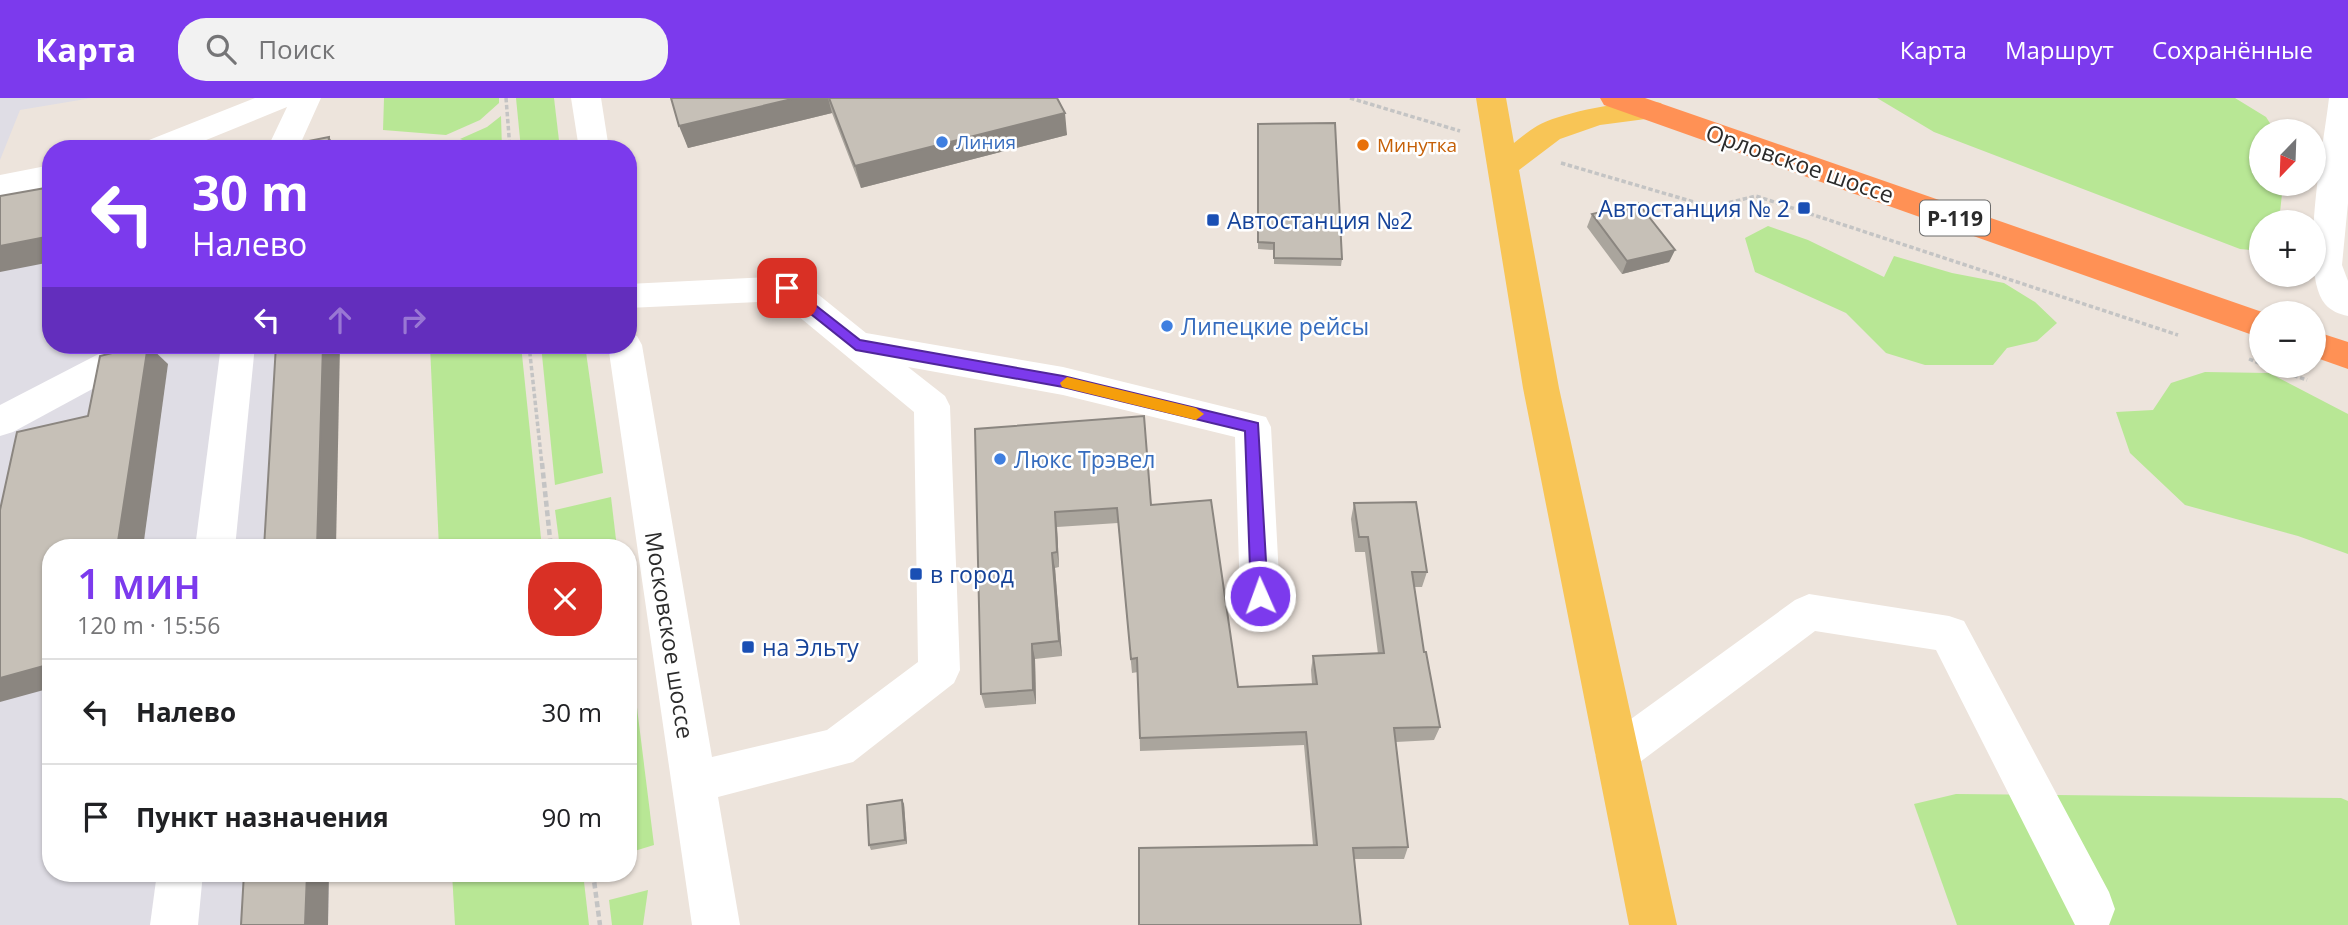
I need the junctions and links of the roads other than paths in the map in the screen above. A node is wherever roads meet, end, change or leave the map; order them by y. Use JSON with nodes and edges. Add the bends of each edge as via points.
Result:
{"nodes":[{"id":1,"x":282,"y":98,"type":"edge"},
{"id":2,"x":306,"y":98,"type":"edge"},
{"id":3,"x":586,"y":98,"type":"edge"},
{"id":4,"x":1491,"y":98,"type":"edge"},
{"id":5,"x":1615,"y":98,"type":"edge"},
{"id":6,"x":2344,"y":98,"type":"edge"},
{"id":7,"x":1650,"y":110,"type":"junction"},
{"id":8,"x":177,"y":140,"type":"edge"},
{"id":9,"x":286,"y":140,"type":"edge"},
{"id":10,"x":593,"y":140,"type":"edge"},
{"id":11,"x":1503,"y":166,"type":"junction"},
{"id":12,"x":42,"y":177,"type":"edge"},
{"id":13,"x":0,"y":186,"type":"edge"},
{"id":14,"x":637,"y":296,"type":"edge"},
{"id":15,"x":2348,"y":304,"type":"edge"},
{"id":16,"x":2249,"y":321,"type":"edge"},
{"id":17,"x":856,"y":344,"type":"junction"},
{"id":18,"x":2326,"y":348,"type":"edge"},
{"id":19,"x":128,"y":354,"type":"edge"},
{"id":20,"x":236,"y":354,"type":"edge"},
{"id":21,"x":626,"y":354,"type":"edge"},
{"id":22,"x":2348,"y":356,"type":"edge"},
{"id":23,"x":0,"y":422,"type":"edge"},
{"id":24,"x":216,"y":539,"type":"edge"},
{"id":25,"x":1260,"y":596,"type":"dead end"},
{"id":26,"x":1617,"y":754,"type":"junction"},
{"id":27,"x":694,"y":782,"type":"junction"},
{"id":28,"x":179,"y":882,"type":"edge"},
{"id":29,"x":2092,"y":909,"type":"dead end"},
{"id":30,"x":174,"y":925,"type":"edge"},
{"id":31,"x":716,"y":925,"type":"edge"},
{"id":32,"x":1653,"y":925,"type":"edge"}],
"edges":[{"from":1,"to":8,"type":"street"},
{"from":2,"to":9,"type":"street"},
{"from":3,"to":10,"type":"street"},
{"from":4,"to":11,"type":"main road"},
{"from":5,"to":7,"type":"highway","name":"Орловское шоссе","number":"Р-119"},
{"from":6,"to":15,"type":"street","via":[[2325,265],[2337,296]]},
{"from":7,"to":11,"type":"main road","via":[[1597,116],[1549,132]]},
{"from":7,"to":16,"type":"highway","name":"Орловское шоссе","number":"Р-119"},
{"from":11,"to":26,"type":"main road","via":[[1541,388]]},
{"from":12,"to":13,"type":"street"},
{"from":14,"to":17,"type":"street","via":[[787,288]]},
{"from":17,"to":25,"type":"street","via":[[1063,382],[1252,427]]},
{"from":17,"to":27,"type":"street","via":[[932,406],[939,670],[838,748]]},
{"from":18,"to":22,"type":"highway"},
{"from":19,"to":23,"type":"street"},
{"from":20,"to":24,"type":"street"},
{"from":21,"to":27,"type":"street","name":"Московское шоссе"},
{"from":26,"to":29,"type":"street","via":[[1809,612],[1949,634]]},
{"from":26,"to":32,"type":"main road"},
{"from":27,"to":31,"type":"street","name":"Московское шоссе"},
{"from":28,"to":30,"type":"street"}]}
